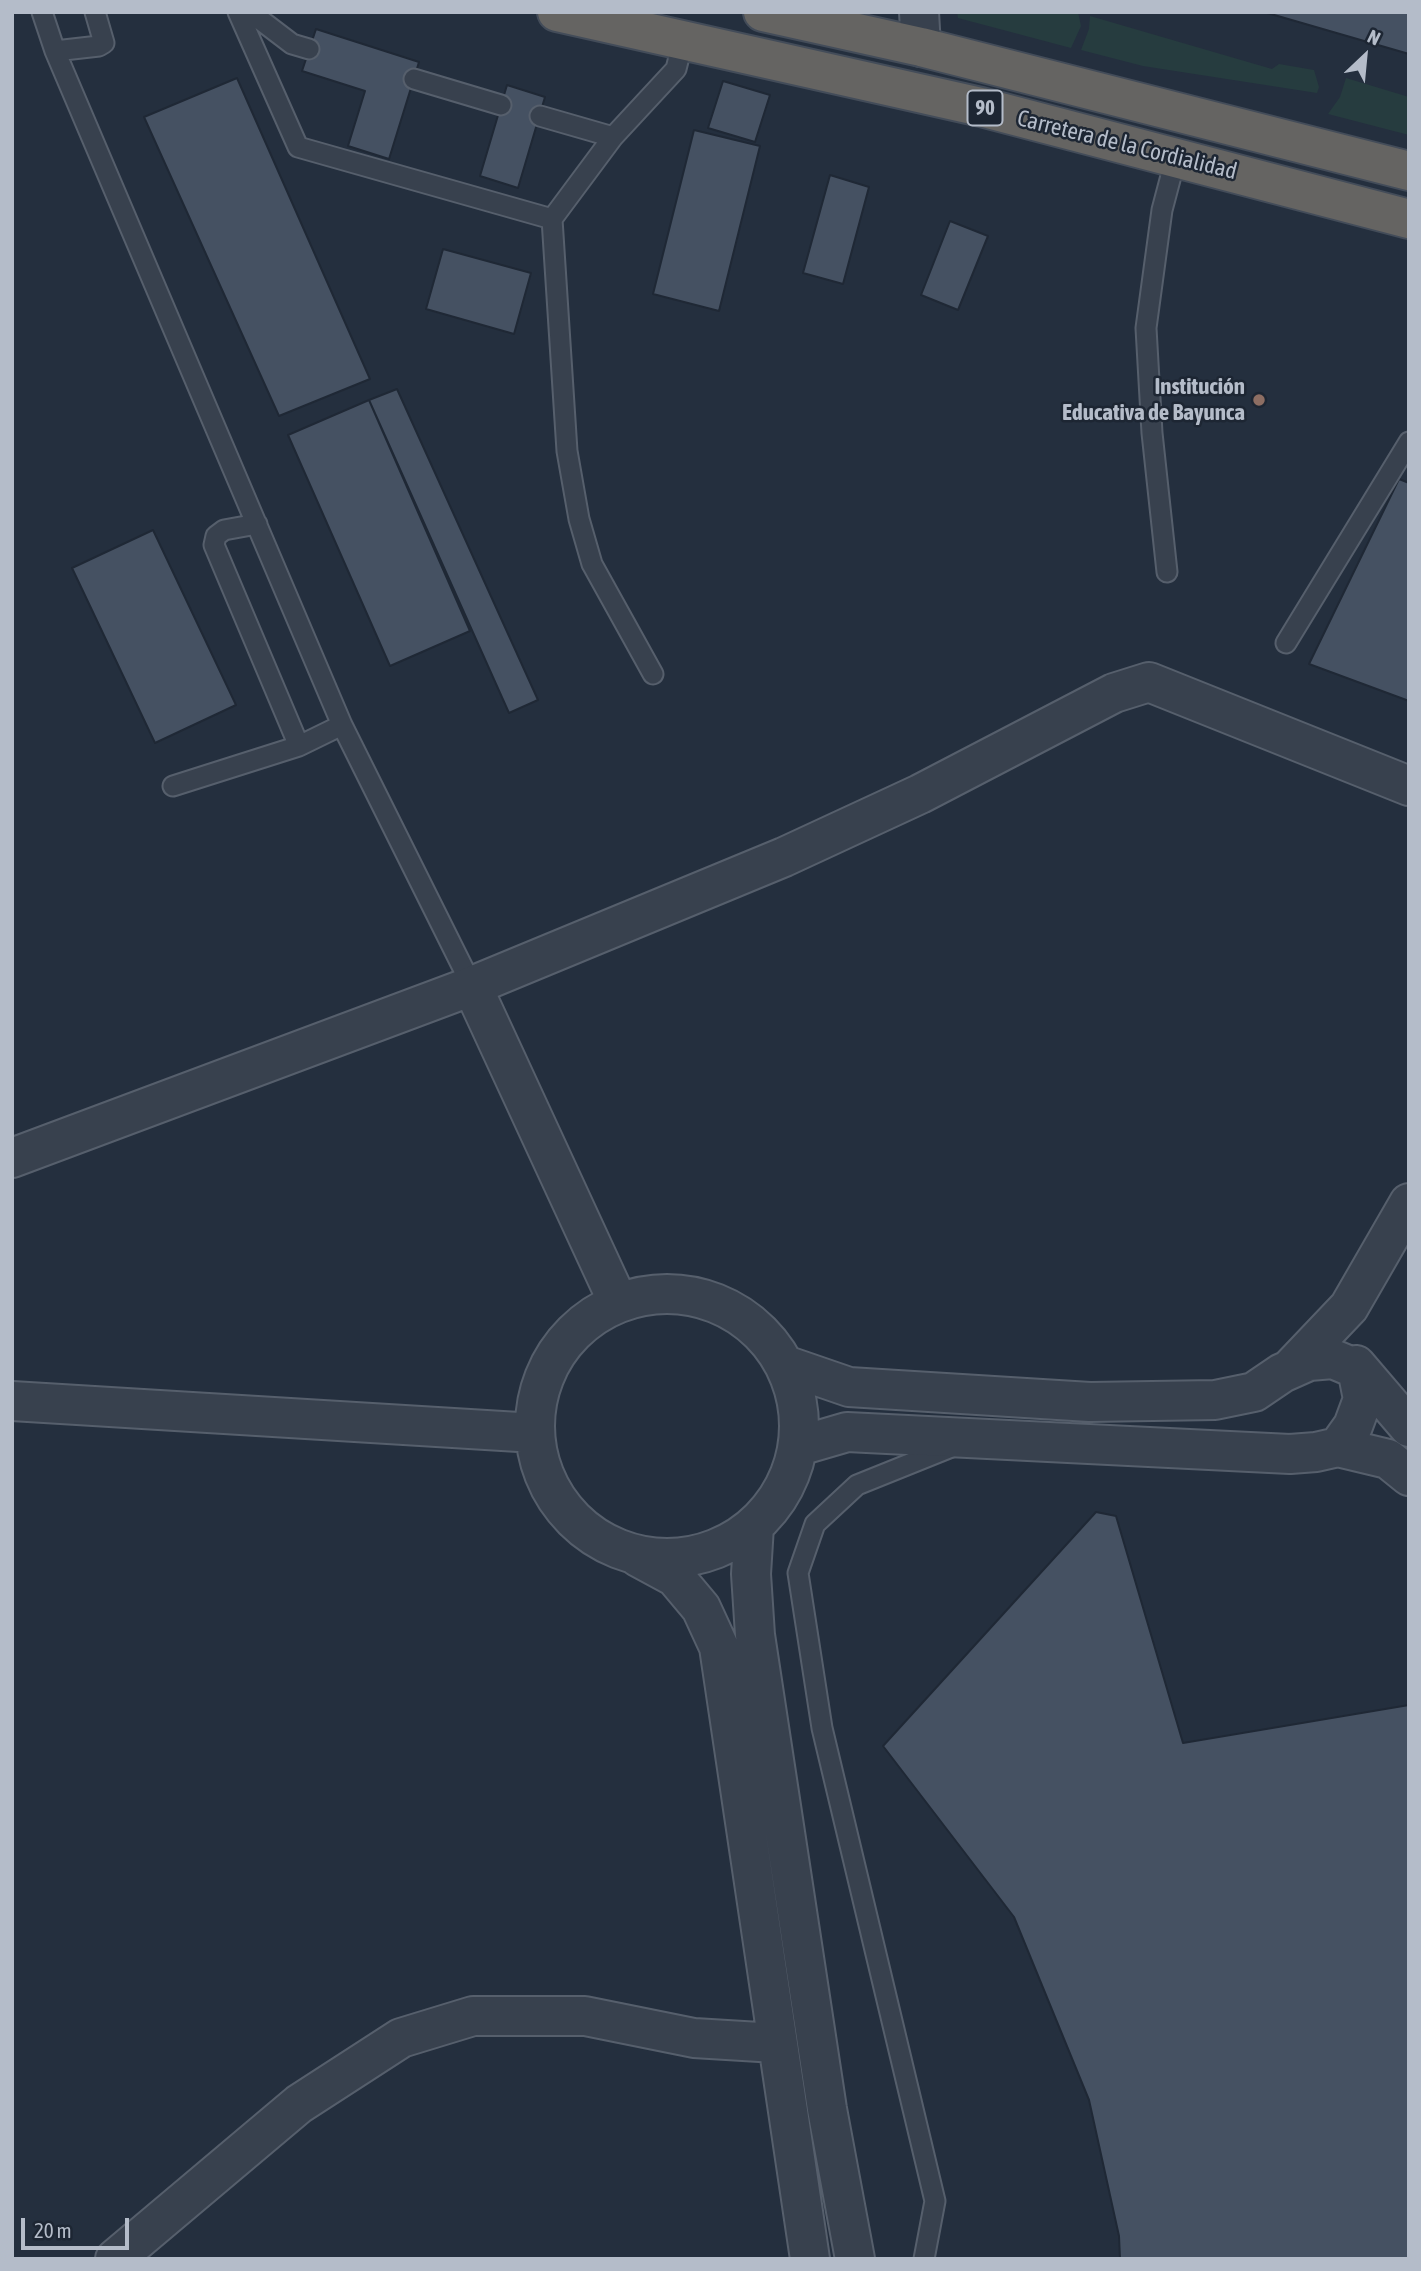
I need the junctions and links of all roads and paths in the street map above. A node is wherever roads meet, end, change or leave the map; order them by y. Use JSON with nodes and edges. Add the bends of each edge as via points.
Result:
{"nodes":[{"id":1,"x":42,"y":12,"type":"edge"},
{"id":2,"x":95,"y":12,"type":"edge"},
{"id":3,"x":238,"y":12,"type":"edge"},
{"id":4,"x":250,"y":12,"type":"edge"},
{"id":5,"x":557,"y":12,"type":"edge"},
{"id":6,"x":768,"y":13,"type":"edge"},
{"id":7,"x":920,"y":30,"type":"edge"},
{"id":8,"x":683,"y":41,"type":"junction"},
{"id":9,"x":309,"y":49,"type":"dead end"},
{"id":10,"x":55,"y":51,"type":"junction"},
{"id":11,"x":414,"y":79,"type":"dead end"},
{"id":12,"x":501,"y":105,"type":"dead end"},
{"id":13,"x":540,"y":116,"type":"dead end"},
{"id":14,"x":613,"y":137,"type":"junction"},
{"id":15,"x":1176,"y":156,"type":"junction"},
{"id":16,"x":1409,"y":171,"type":"edge"},
{"id":17,"x":552,"y":219,"type":"junction"},
{"id":18,"x":1409,"y":219,"type":"edge"},
{"id":19,"x":1409,"y":442,"type":"edge"},
{"id":20,"x":257,"y":524,"type":"junction"},
{"id":21,"x":1167,"y":572,"type":"dead end"},
{"id":22,"x":1286,"y":643,"type":"dead end"},
{"id":23,"x":653,"y":674,"type":"dead end"},
{"id":24,"x":342,"y":725,"type":"junction"},
{"id":25,"x":299,"y":746,"type":"junction"},
{"id":26,"x":173,"y":786,"type":"dead end"},
{"id":27,"x":1409,"y":786,"type":"edge"},
{"id":28,"x":472,"y":986,"type":"junction"},
{"id":29,"x":12,"y":1158,"type":"edge"},
{"id":30,"x":1409,"y":1203,"type":"edge"},
{"id":31,"x":618,"y":1302,"type":"junction"},
{"id":32,"x":1349,"y":1307,"type":"junction"},
{"id":33,"x":785,"y":1365,"type":"junction"},
{"id":34,"x":1290,"y":1369,"type":"junction"},
{"id":35,"x":1357,"y":1369,"type":"junction"},
{"id":36,"x":12,"y":1401,"type":"edge"},
{"id":37,"x":1409,"y":1427,"type":"edge"},
{"id":38,"x":535,"y":1433,"type":"junction"},
{"id":39,"x":973,"y":1438,"type":"junction"},
{"id":40,"x":799,"y":1446,"type":"junction"},
{"id":41,"x":1338,"y":1447,"type":"junction"},
{"id":42,"x":1409,"y":1476,"type":"edge"},
{"id":43,"x":754,"y":1526,"type":"junction"},
{"id":44,"x":634,"y":1554,"type":"junction"},
{"id":45,"x":776,"y":2043,"type":"junction"},
{"id":46,"x":115,"y":2259,"type":"edge"},
{"id":47,"x":810,"y":2259,"type":"edge"},
{"id":48,"x":855,"y":2259,"type":"edge"},
{"id":49,"x":924,"y":2259,"type":"edge"}],
"edges":[{"from":1,"to":10,"type":"lane"},
{"from":2,"to":10,"type":"lane","via":[[104,43]]},
{"from":3,"to":17,"type":"lane","via":[[298,147]]},
{"from":4,"to":9,"type":"lane","via":[[292,44]]},
{"from":5,"to":8,"type":"highway","name":"Carretera de la Cordialidad","number":"90"},
{"from":6,"to":7,"type":"highway","name":"Carretera de la Cordialidad","number":"90"},
{"from":7,"to":16,"type":"highway","name":"Carretera de la Cordialidad","number":"90"},
{"from":8,"to":14,"type":"lane","via":[[676,69]]},
{"from":8,"to":15,"type":"highway","name":"Carretera de la Cordialidad","number":"90"},
{"from":10,"to":20,"type":"lane"},
{"from":11,"to":12,"type":"lane"},
{"from":13,"to":14,"type":"lane"},
{"from":14,"to":17,"type":"lane"},
{"from":15,"to":18,"type":"highway","name":"Carretera de la Cordialidad","number":"90"},
{"from":15,"to":21,"type":"lane","via":[[1162,210],[1146,328]]},
{"from":17,"to":23,"type":"lane","via":[[567,451],[579,519],[592,564]]},
{"from":19,"to":22,"type":"lane"},
{"from":20,"to":24,"type":"lane"},
{"from":20,"to":25,"type":"lane","via":[[223,530],[214,545]]},
{"from":24,"to":25,"type":"lane"},
{"from":24,"to":28,"type":"lane"},
{"from":25,"to":26,"type":"lane"},
{"from":27,"to":28,"type":"street","via":[[1149,682],[1114,693],[920,794],[784,857]]},
{"from":28,"to":29,"type":"street"},
{"from":28,"to":31,"type":"street"},
{"from":30,"to":32,"type":"street"},
{"from":31,"to":33,"type":"street","via":[[673,1293],[701,1298],[750,1323]]},
{"from":31,"to":38,"type":"street","via":[[572,1332],[555,1354],[542,1379]]},
{"from":32,"to":34,"type":"street"},
{"from":32,"to":35,"type":"street"},
{"from":33,"to":34,"type":"street","via":[[849,1387],[1090,1402],[1215,1400],[1254,1392]]},
{"from":33,"to":40,"type":"street","via":[[797,1405]]},
{"from":34,"to":35,"type":"street","via":[[1333,1359]]},
{"from":35,"to":37,"type":"street"},
{"from":35,"to":41,"type":"street","via":[[1363,1399],[1353,1426]]},
{"from":36,"to":38,"type":"street"},
{"from":38,"to":44,"type":"street","via":[[539,1461],[565,1510],[608,1544]]},
{"from":39,"to":40,"type":"street","via":[[847,1432]]},
{"from":39,"to":41,"type":"street","via":[[1290,1454]]},
{"from":39,"to":49,"type":"lane","via":[[858,1485],[815,1524],[798,1573],[822,1728],[935,2201]]},
{"from":40,"to":43,"type":"street","via":[[779,1497]]},
{"from":41,"to":42,"type":"street","via":[[1388,1459]]},
{"from":43,"to":44,"type":"street","via":[[716,1549],[689,1557]]},
{"from":43,"to":48,"type":"street","via":[[755,1635],[827,2109]]},
{"from":44,"to":45,"type":"street","via":[[675,1577],[701,1608],[719,1647],[760,1906]]},
{"from":45,"to":46,"type":"street","via":[[694,2038],[585,2016],[473,2016],[401,2038],[299,2104]]},
{"from":45,"to":47,"type":"street"}]}
